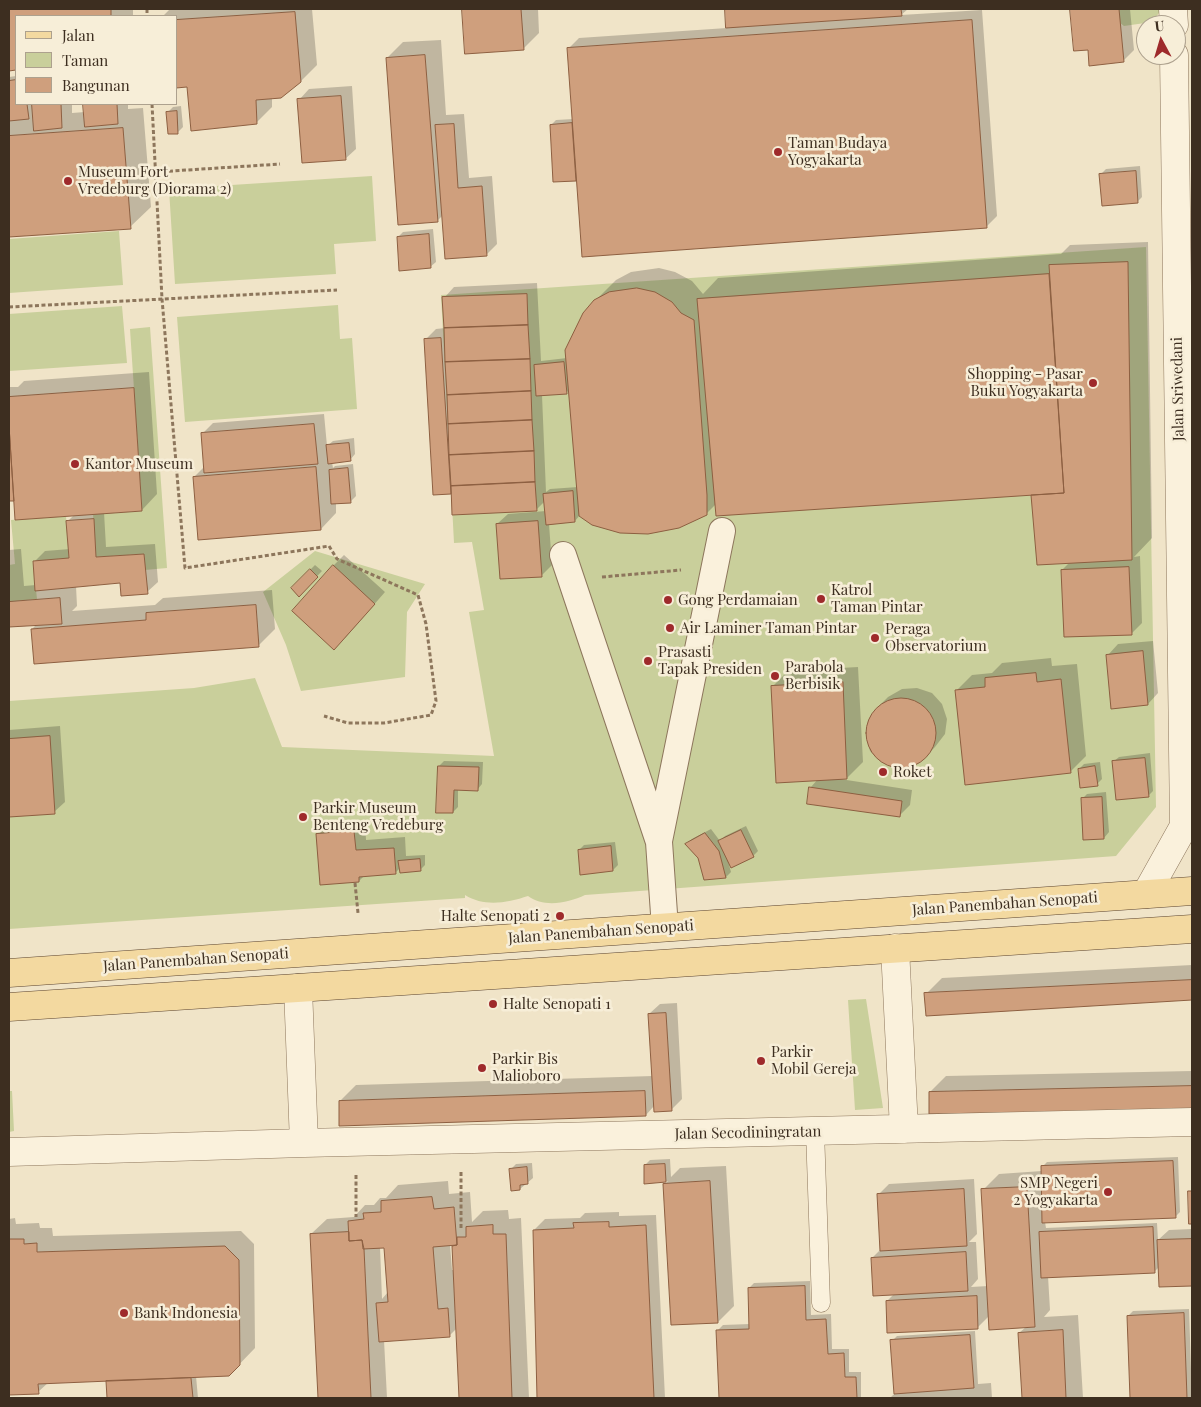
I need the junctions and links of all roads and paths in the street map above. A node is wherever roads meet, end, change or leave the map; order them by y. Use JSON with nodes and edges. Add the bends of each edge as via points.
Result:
{"nodes":[{"id":1,"x":1175,"y":65,"type":"edge"},
{"id":2,"x":152,"y":105,"type":"edge"},
{"id":3,"x":280,"y":164,"type":"dead end"},
{"id":4,"x":156,"y":172,"type":"junction"},
{"id":5,"x":1184,"y":225,"type":"edge"},
{"id":6,"x":337,"y":290,"type":"dead end"},
{"id":7,"x":162,"y":299,"type":"junction"},
{"id":8,"x":9,"y":307,"type":"edge"},
{"id":9,"x":722,"y":531,"type":"dead end"},
{"id":10,"x":563,"y":555,"type":"dead end"},
{"id":11,"x":714,"y":568,"type":"junction"},
{"id":12,"x":572,"y":579,"type":"junction"},
{"id":13,"x":324,"y":716,"type":"dead end"},
{"id":14,"x":1188,"y":826,"type":"edge"},
{"id":15,"x":659,"y":842,"type":"junction"},
{"id":16,"x":355,"y":883,"type":"dead end"},
{"id":17,"x":1192,"y":891,"type":"edge"},
{"id":18,"x":1146,"y":894,"type":"junction"},
{"id":19,"x":358,"y":913,"type":"dead end"},
{"id":20,"x":665,"y":928,"type":"junction"},
{"id":21,"x":1192,"y":929,"type":"edge"},
{"id":22,"x":894,"y":948,"type":"junction"},
{"id":23,"x":9,"y":973,"type":"edge"},
{"id":24,"x":298,"y":988,"type":"junction"},
{"id":25,"x":9,"y":1007,"type":"edge"},
{"id":26,"x":1192,"y":1122,"type":"edge"},
{"id":27,"x":904,"y":1129,"type":"junction"},
{"id":28,"x":815,"y":1131,"type":"junction"},
{"id":29,"x":460,"y":1139,"type":"junction"},
{"id":30,"x":356,"y":1142,"type":"junction"},
{"id":31,"x":304,"y":1143,"type":"junction"},
{"id":32,"x":9,"y":1152,"type":"edge"},
{"id":33,"x":356,"y":1216,"type":"dead end"},
{"id":34,"x":461,"y":1228,"type":"dead end"},
{"id":35,"x":821,"y":1303,"type":"dead end"}],
"edges":[{"from":1,"to":5,"type":"street","name":"Jalan Sriwedani"},
{"from":2,"to":4,"type":"path"},
{"from":3,"to":4,"type":"path"},
{"from":4,"to":7,"type":"path"},
{"from":5,"to":14,"type":"street","name":"Jalan Sriwedani"},
{"from":6,"to":7,"type":"path"},
{"from":7,"to":8,"type":"path"},
{"from":7,"to":13,"type":"path","via":[[185,568],[329,546],[337,559],[418,594],[426,624],[436,701],[431,716],[384,723],[348,723]]},
{"from":9,"to":11,"type":"street"},
{"from":10,"to":12,"type":"street"},
{"from":11,"to":12,"type":"path"},
{"from":11,"to":15,"type":"street"},
{"from":12,"to":15,"type":"street"},
{"from":14,"to":18,"type":"street","name":"Jalan Sriwedani"},
{"from":15,"to":20,"type":"street"},
{"from":16,"to":19,"type":"path"},
{"from":17,"to":18,"type":"main road","name":"Jalan Panembahan Senopati"},
{"from":18,"to":20,"type":"main road","name":"Jalan Panembahan Senopati"},
{"from":20,"to":23,"type":"main road","name":"Jalan Panembahan Senopati"},
{"from":21,"to":22,"type":"main road"},
{"from":22,"to":24,"type":"main road"},
{"from":22,"to":27,"type":"street"},
{"from":24,"to":25,"type":"main road"},
{"from":24,"to":31,"type":"street"},
{"from":26,"to":27,"type":"street","name":"Jalan Secodiningratan"},
{"from":27,"to":28,"type":"street","name":"Jalan Secodiningratan"},
{"from":28,"to":29,"type":"street","name":"Jalan Secodiningratan"},
{"from":28,"to":35,"type":"lane"},
{"from":29,"to":30,"type":"street","name":"Jalan Secodiningratan"},
{"from":29,"to":34,"type":"path"},
{"from":30,"to":31,"type":"street","name":"Jalan Secodiningratan"},
{"from":30,"to":33,"type":"path"},
{"from":31,"to":32,"type":"street","name":"Jalan Secodiningratan"}]}
